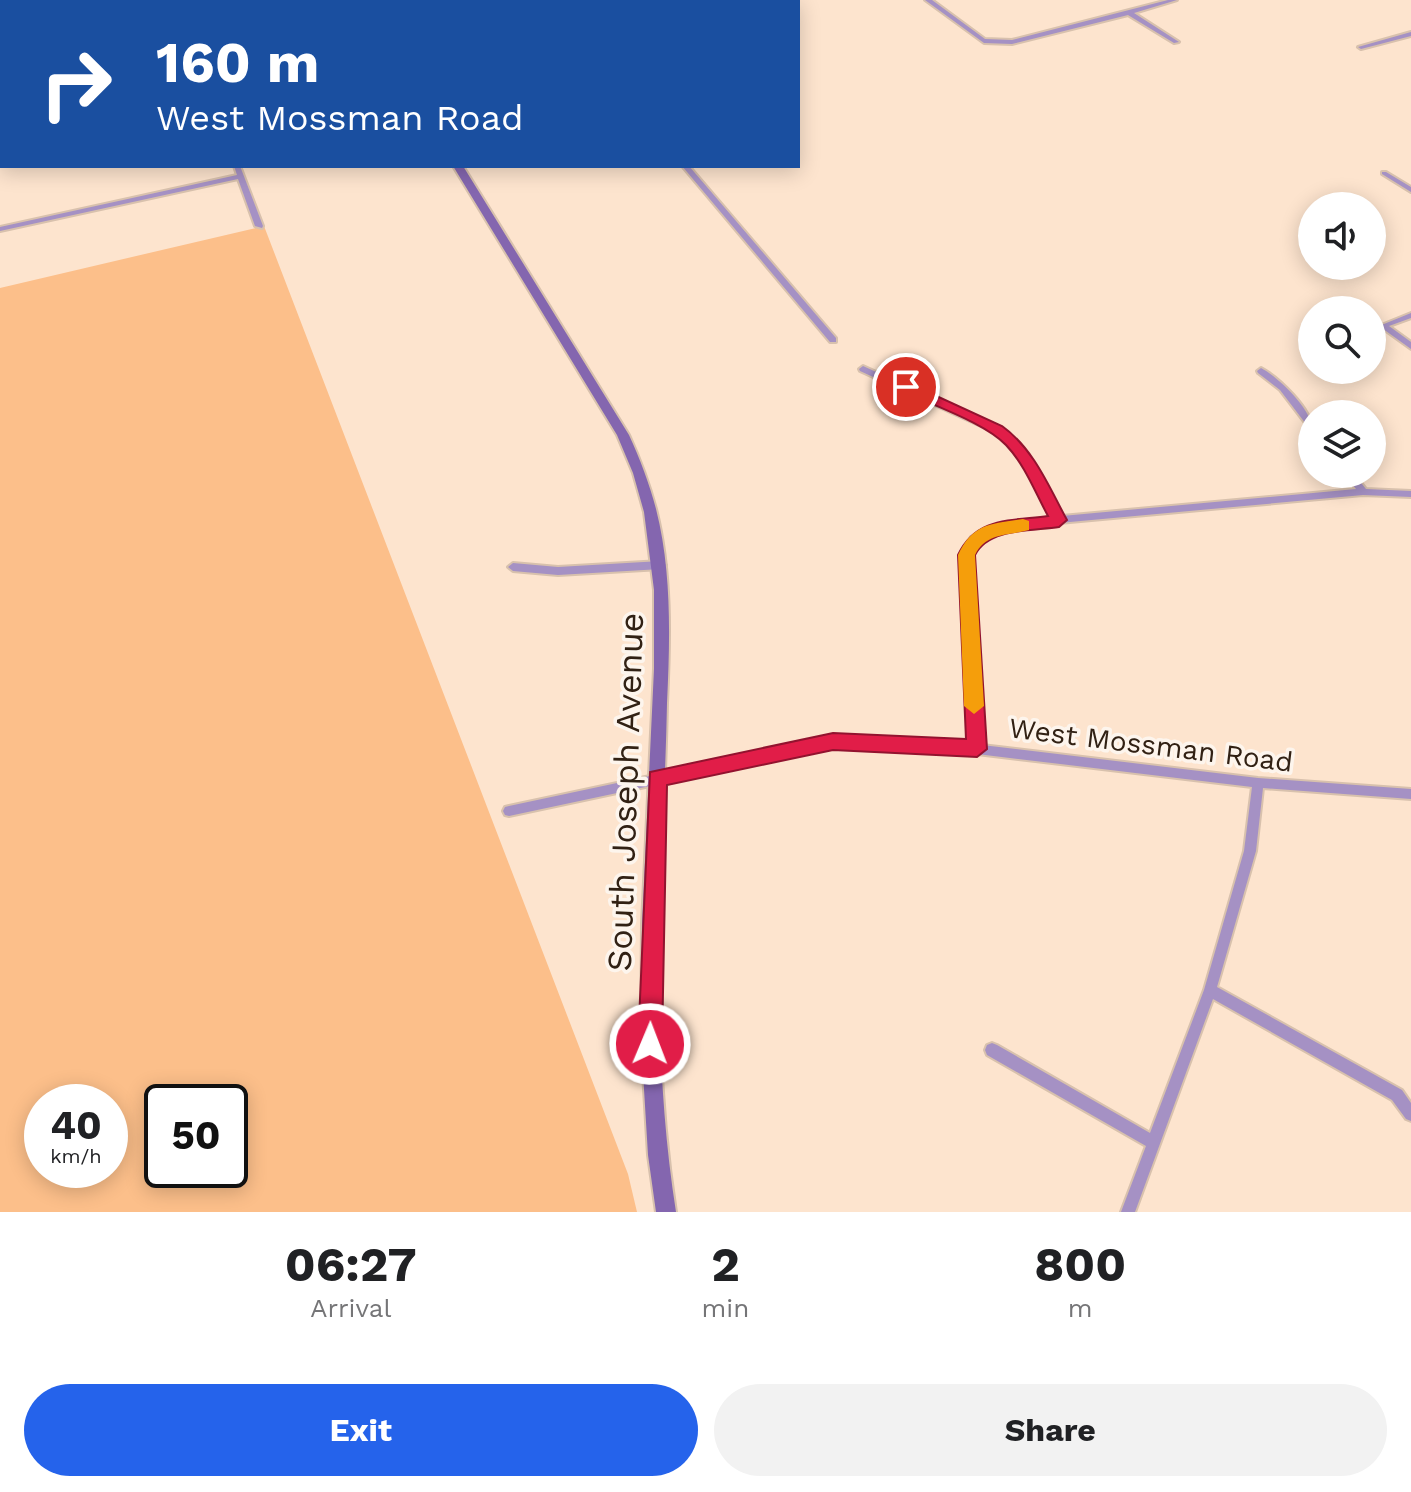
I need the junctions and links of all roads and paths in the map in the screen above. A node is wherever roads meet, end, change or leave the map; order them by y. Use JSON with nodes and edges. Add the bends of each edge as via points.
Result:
{"nodes":[{"id":1,"x":928,"y":0,"type":"edge"},
{"id":2,"x":1174,"y":0,"type":"edge"},
{"id":3,"x":1129,"y":13,"type":"junction"},
{"id":4,"x":1411,"y":34,"type":"edge"},
{"id":5,"x":1176,"y":42,"type":"dead end"},
{"id":6,"x":1361,"y":47,"type":"dead end"},
{"id":7,"x":238,"y":168,"type":"edge"},
{"id":8,"x":459,"y":168,"type":"edge"},
{"id":9,"x":687,"y":168,"type":"edge"},
{"id":10,"x":1384,"y":173,"type":"dead end"},
{"id":11,"x":241,"y":176,"type":"junction"},
{"id":12,"x":1411,"y":190,"type":"edge"},
{"id":13,"x":259,"y":226,"type":"dead end"},
{"id":14,"x":0,"y":229,"type":"edge"},
{"id":15,"x":1411,"y":315,"type":"edge"},
{"id":16,"x":833,"y":340,"type":"dead end"},
{"id":17,"x":1411,"y":346,"type":"edge"},
{"id":18,"x":863,"y":369,"type":"dead end"},
{"id":19,"x":1261,"y":371,"type":"dead end"},
{"id":20,"x":1298,"y":408,"type":"edge"},
{"id":21,"x":1360,"y":488,"type":"edge"},
{"id":22,"x":1363,"y":492,"type":"junction"},
{"id":23,"x":1411,"y":494,"type":"edge"},
{"id":24,"x":1059,"y":520,"type":"junction"},
{"id":25,"x":661,"y":565,"type":"junction"},
{"id":26,"x":513,"y":567,"type":"dead end"},
{"id":27,"x":977,"y":749,"type":"junction"},
{"id":28,"x":657,"y":778,"type":"junction"},
{"id":29,"x":1258,"y":783,"type":"junction"},
{"id":30,"x":1411,"y":794,"type":"edge"},
{"id":31,"x":509,"y":811,"type":"dead end"},
{"id":32,"x":1210,"y":990,"type":"junction"},
{"id":33,"x":992,"y":1050,"type":"dead end"},
{"id":34,"x":1411,"y":1114,"type":"edge"},
{"id":35,"x":1151,"y":1141,"type":"junction"},
{"id":36,"x":666,"y":1212,"type":"edge"},
{"id":37,"x":1128,"y":1212,"type":"edge"}],
"edges":[{"from":1,"to":3,"type":"street","via":[[993,43]]},
{"from":2,"to":3,"type":"street"},
{"from":3,"to":5,"type":"street"},
{"from":4,"to":6,"type":"street"},
{"from":7,"to":11,"type":"street"},
{"from":8,"to":25,"type":"main road","name":"South Joseph Avenue","via":[[623,435],[652,511]]},
{"from":9,"to":16,"type":"street"},
{"from":10,"to":12,"type":"street"},
{"from":11,"to":13,"type":"street"},
{"from":11,"to":14,"type":"street"},
{"from":15,"to":17,"type":"street","via":[[1383,326]]},
{"from":18,"to":24,"type":"street","via":[[1011,440]]},
{"from":19,"to":20,"type":"street"},
{"from":21,"to":22,"type":"street"},
{"from":22,"to":23,"type":"street"},
{"from":22,"to":24,"type":"street"},
{"from":24,"to":27,"type":"street","via":[[992,530],[974,539],[967,555]]},
{"from":25,"to":26,"type":"street","via":[[558,571]]},
{"from":25,"to":28,"type":"main road","name":"South Joseph Avenue"},
{"from":27,"to":28,"type":"street","name":"West Mossman Road","via":[[833,742]]},
{"from":27,"to":29,"type":"street","name":"West Mossman Road"},
{"from":28,"to":31,"type":"street","name":"West Mossman Road"},
{"from":28,"to":36,"type":"main road","name":"South Joseph Avenue","via":[[650,1044]]},
{"from":29,"to":30,"type":"street","name":"West Mossman Road"},
{"from":29,"to":32,"type":"street","via":[[1250,851]]},
{"from":32,"to":34,"type":"street","via":[[1397,1095]]},
{"from":32,"to":35,"type":"street"},
{"from":33,"to":35,"type":"street"},
{"from":35,"to":37,"type":"street"}]}
